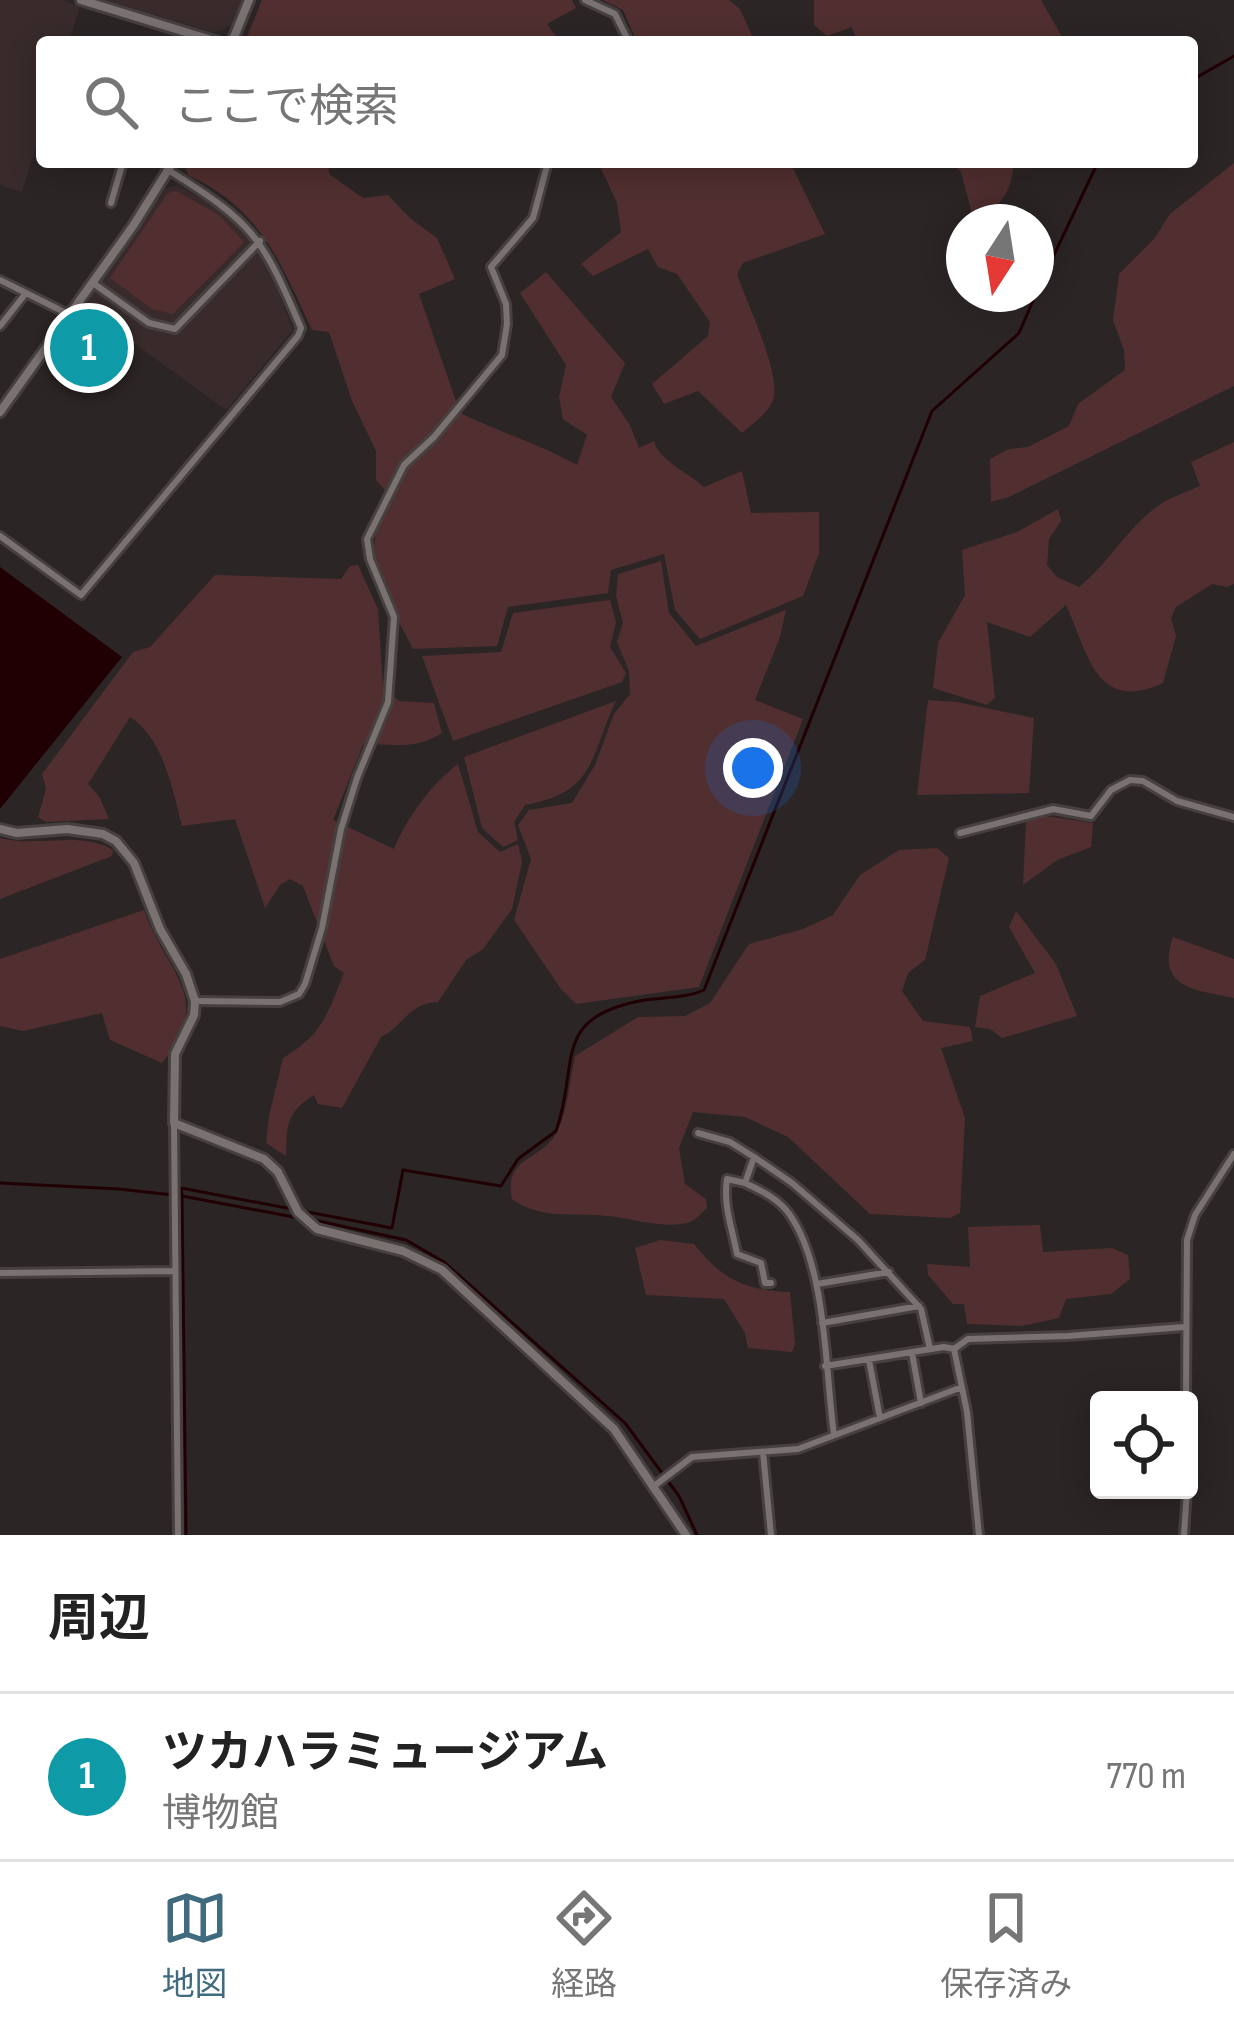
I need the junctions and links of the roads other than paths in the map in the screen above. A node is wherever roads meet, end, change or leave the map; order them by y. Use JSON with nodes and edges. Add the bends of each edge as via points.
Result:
{"nodes":[{"id":1,"x":81,"y":0,"type":"edge"},
{"id":2,"x":249,"y":0,"type":"edge"},
{"id":3,"x":585,"y":0,"type":"edge"},
{"id":4,"x":198,"y":36,"type":"edge"},
{"id":5,"x":234,"y":36,"type":"edge"},
{"id":6,"x":626,"y":36,"type":"edge"},
{"id":7,"x":121,"y":168,"type":"edge"},
{"id":8,"x":170,"y":168,"type":"edge"},
{"id":9,"x":174,"y":168,"type":"edge"},
{"id":10,"x":546,"y":168,"type":"edge"},
{"id":11,"x":111,"y":203,"type":"dead end"},
{"id":12,"x":260,"y":241,"type":"junction"},
{"id":13,"x":0,"y":280,"type":"edge"},
{"id":14,"x":93,"y":283,"type":"junction"},
{"id":15,"x":26,"y":293,"type":"junction"},
{"id":16,"x":70,"y":315,"type":"junction"},
{"id":17,"x":0,"y":326,"type":"edge"},
{"id":18,"x":0,"y":412,"type":"edge"},
{"id":19,"x":0,"y":536,"type":"edge"},
{"id":20,"x":1234,"y":817,"type":"edge"},
{"id":21,"x":0,"y":829,"type":"edge"},
{"id":22,"x":960,"y":832,"type":"dead end"},
{"id":23,"x":196,"y":1001,"type":"junction"},
{"id":24,"x":174,"y":1123,"type":"junction"},
{"id":25,"x":698,"y":1133,"type":"dead end"},
{"id":26,"x":1234,"y":1154,"type":"edge"},
{"id":27,"x":754,"y":1157,"type":"junction"},
{"id":28,"x":745,"y":1183,"type":"junction"},
{"id":29,"x":175,"y":1271,"type":"junction"},
{"id":30,"x":889,"y":1272,"type":"junction"},
{"id":31,"x":0,"y":1273,"type":"edge"},
{"id":32,"x":771,"y":1283,"type":"dead end"},
{"id":33,"x":817,"y":1284,"type":"junction"},
{"id":34,"x":919,"y":1306,"type":"junction"},
{"id":35,"x":820,"y":1323,"type":"junction"},
{"id":36,"x":1184,"y":1327,"type":"junction"},
{"id":37,"x":930,"y":1349,"type":"junction"},
{"id":38,"x":954,"y":1349,"type":"junction"},
{"id":39,"x":912,"y":1352,"type":"junction"},
{"id":40,"x":869,"y":1360,"type":"junction"},
{"id":41,"x":825,"y":1366,"type":"junction"},
{"id":42,"x":962,"y":1387,"type":"junction"},
{"id":43,"x":1186,"y":1391,"type":"edge"},
{"id":44,"x":921,"y":1402,"type":"junction"},
{"id":45,"x":880,"y":1418,"type":"junction"},
{"id":46,"x":834,"y":1436,"type":"junction"},
{"id":47,"x":763,"y":1452,"type":"junction"},
{"id":48,"x":654,"y":1486,"type":"junction"},
{"id":49,"x":1186,"y":1499,"type":"edge"},
{"id":50,"x":178,"y":1535,"type":"edge"},
{"id":51,"x":686,"y":1535,"type":"edge"},
{"id":52,"x":771,"y":1535,"type":"edge"},
{"id":53,"x":979,"y":1535,"type":"edge"},
{"id":54,"x":1184,"y":1535,"type":"edge"}],
"edges":[{"from":1,"to":4,"type":"street"},
{"from":2,"to":5,"type":"street"},
{"from":3,"to":6,"type":"street","via":[[615,14]]},
{"from":7,"to":11,"type":"street"},
{"from":8,"to":14,"type":"street"},
{"from":9,"to":12,"type":"street"},
{"from":10,"to":23,"type":"street","via":[[533,218],[490,267],[506,304],[502,355],[404,464],[367,539],[394,617],[388,702],[356,778],[305,984],[280,1002]]},
{"from":12,"to":14,"type":"street","via":[[175,329],[149,323]]},
{"from":12,"to":19,"type":"street","via":[[298,336],[88,589],[75,594]]},
{"from":13,"to":15,"type":"street"},
{"from":14,"to":16,"type":"street"},
{"from":15,"to":16,"type":"street"},
{"from":15,"to":17,"type":"street"},
{"from":16,"to":18,"type":"street"},
{"from":20,"to":22,"type":"street","via":[[1130,780],[1090,816],[1052,809]]},
{"from":21,"to":23,"type":"street","via":[[84,830],[116,841],[134,862]]},
{"from":23,"to":24,"type":"street","via":[[175,1054]]},
{"from":24,"to":29,"type":"street"},
{"from":24,"to":48,"type":"street","via":[[264,1159],[317,1229],[442,1270],[614,1429]]},
{"from":25,"to":27,"type":"street"},
{"from":26,"to":36,"type":"street","via":[[1190,1228]]},
{"from":27,"to":28,"type":"street"},
{"from":27,"to":30,"type":"street"},
{"from":28,"to":32,"type":"street","via":[[723,1179],[724,1206],[736,1252],[760,1263]]},
{"from":28,"to":33,"type":"street","via":[[789,1213]]},
{"from":29,"to":31,"type":"street"},
{"from":29,"to":50,"type":"street"},
{"from":30,"to":33,"type":"street"},
{"from":30,"to":34,"type":"street"},
{"from":33,"to":35,"type":"street"},
{"from":34,"to":35,"type":"street"},
{"from":34,"to":37,"type":"street"},
{"from":35,"to":41,"type":"street"},
{"from":36,"to":38,"type":"street","via":[[968,1339]]},
{"from":36,"to":43,"type":"street"},
{"from":37,"to":38,"type":"street"},
{"from":37,"to":39,"type":"street"},
{"from":38,"to":42,"type":"street"},
{"from":39,"to":40,"type":"street"},
{"from":39,"to":44,"type":"street"},
{"from":40,"to":41,"type":"street"},
{"from":40,"to":45,"type":"street"},
{"from":41,"to":46,"type":"street"},
{"from":42,"to":44,"type":"street"},
{"from":42,"to":53,"type":"street"},
{"from":44,"to":45,"type":"street"},
{"from":45,"to":46,"type":"street"},
{"from":46,"to":47,"type":"street"},
{"from":47,"to":48,"type":"street","via":[[692,1457]]},
{"from":47,"to":52,"type":"street"},
{"from":48,"to":51,"type":"street"},
{"from":49,"to":54,"type":"street"}]}
